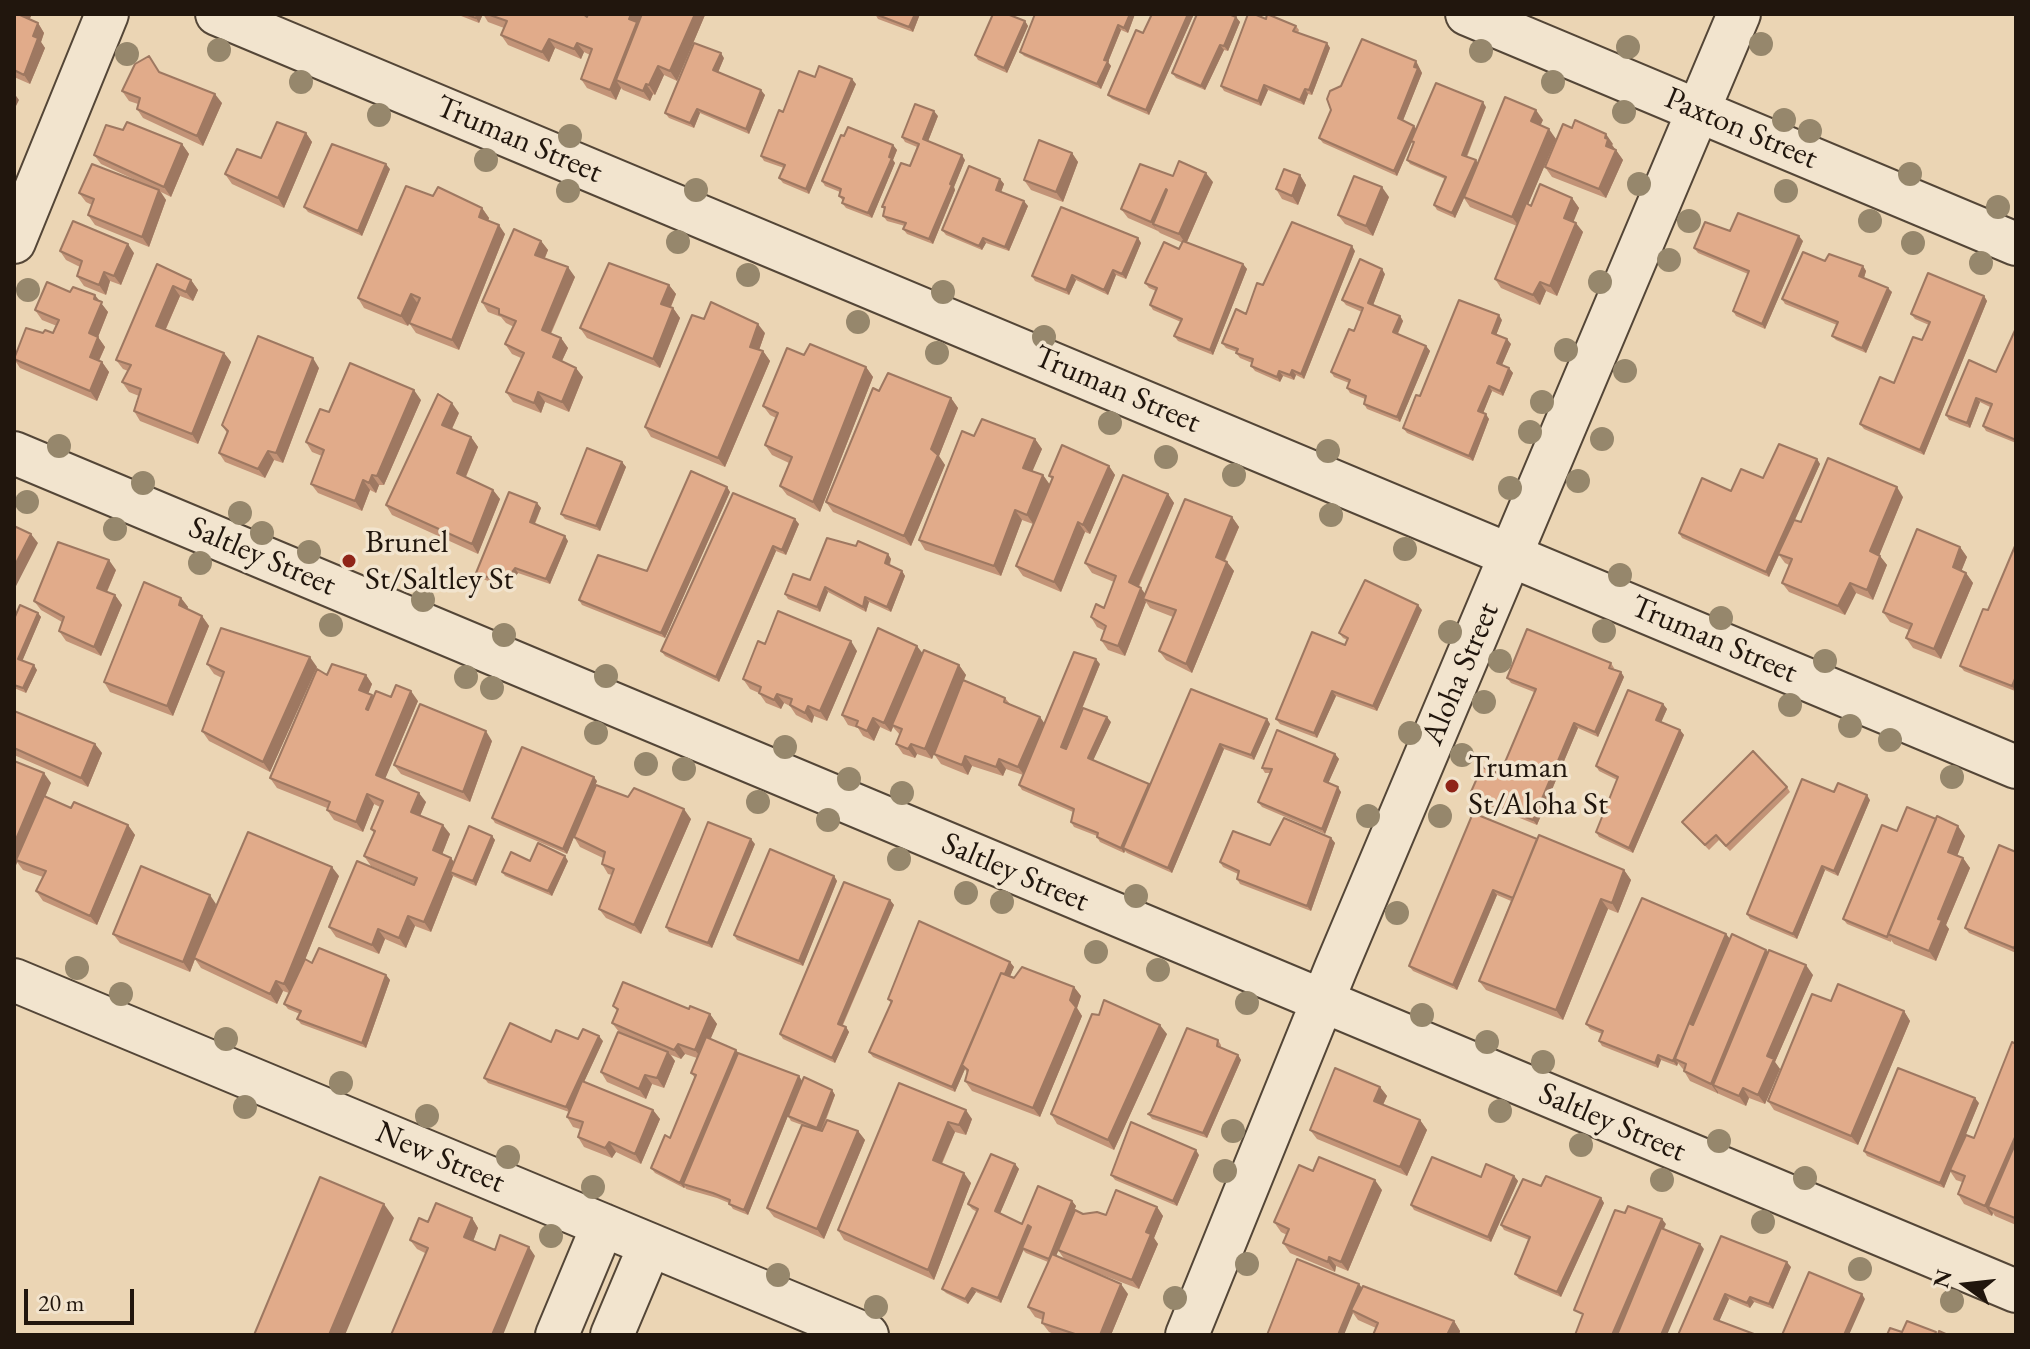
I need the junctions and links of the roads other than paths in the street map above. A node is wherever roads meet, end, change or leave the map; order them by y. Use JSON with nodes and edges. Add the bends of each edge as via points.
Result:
{"nodes":[{"id":1,"x":107,"y":14,"type":"edge"},
{"id":2,"x":217,"y":14,"type":"edge"},
{"id":3,"x":1467,"y":14,"type":"edge"},
{"id":4,"x":1739,"y":14,"type":"edge"},
{"id":5,"x":1699,"y":111,"type":"junction"},
{"id":6,"x":14,"y":242,"type":"edge"},
{"id":7,"x":2016,"y":244,"type":"edge"},
{"id":8,"x":14,"y":453,"type":"edge"},
{"id":9,"x":1511,"y":555,"type":"junction"},
{"id":10,"x":2016,"y":767,"type":"edge"},
{"id":11,"x":14,"y":980,"type":"edge"},
{"id":12,"x":1322,"y":1001,"type":"junction"},
{"id":13,"x":603,"y":1225,"type":"junction"},
{"id":14,"x":650,"y":1245,"type":"junction"},
{"id":15,"x":2016,"y":1291,"type":"edge"},
{"id":16,"x":557,"y":1335,"type":"edge"},
{"id":17,"x":612,"y":1335,"type":"edge"},
{"id":18,"x":867,"y":1335,"type":"edge"},
{"id":19,"x":1187,"y":1335,"type":"edge"}],
"edges":[{"from":1,"to":6,"type":"street"},
{"from":2,"to":9,"type":"street","name":"Truman Street"},
{"from":3,"to":5,"type":"street","name":"Paxton Street"},
{"from":4,"to":5,"type":"street","name":"Aloha Street"},
{"from":5,"to":7,"type":"street","name":"Paxton Street"},
{"from":5,"to":9,"type":"street","name":"Aloha Street"},
{"from":8,"to":12,"type":"street","name":"Saltley Street"},
{"from":9,"to":10,"type":"street","name":"Truman Street"},
{"from":9,"to":12,"type":"street","name":"Aloha Street"},
{"from":11,"to":13,"type":"street","name":"New Street"},
{"from":12,"to":15,"type":"street","name":"Saltley Street"},
{"from":12,"to":19,"type":"street","name":"Aloha Street"},
{"from":13,"to":14,"type":"street","name":"New Street"},
{"from":13,"to":16,"type":"street"},
{"from":14,"to":17,"type":"street"},
{"from":14,"to":18,"type":"street","name":"New Street"}]}
